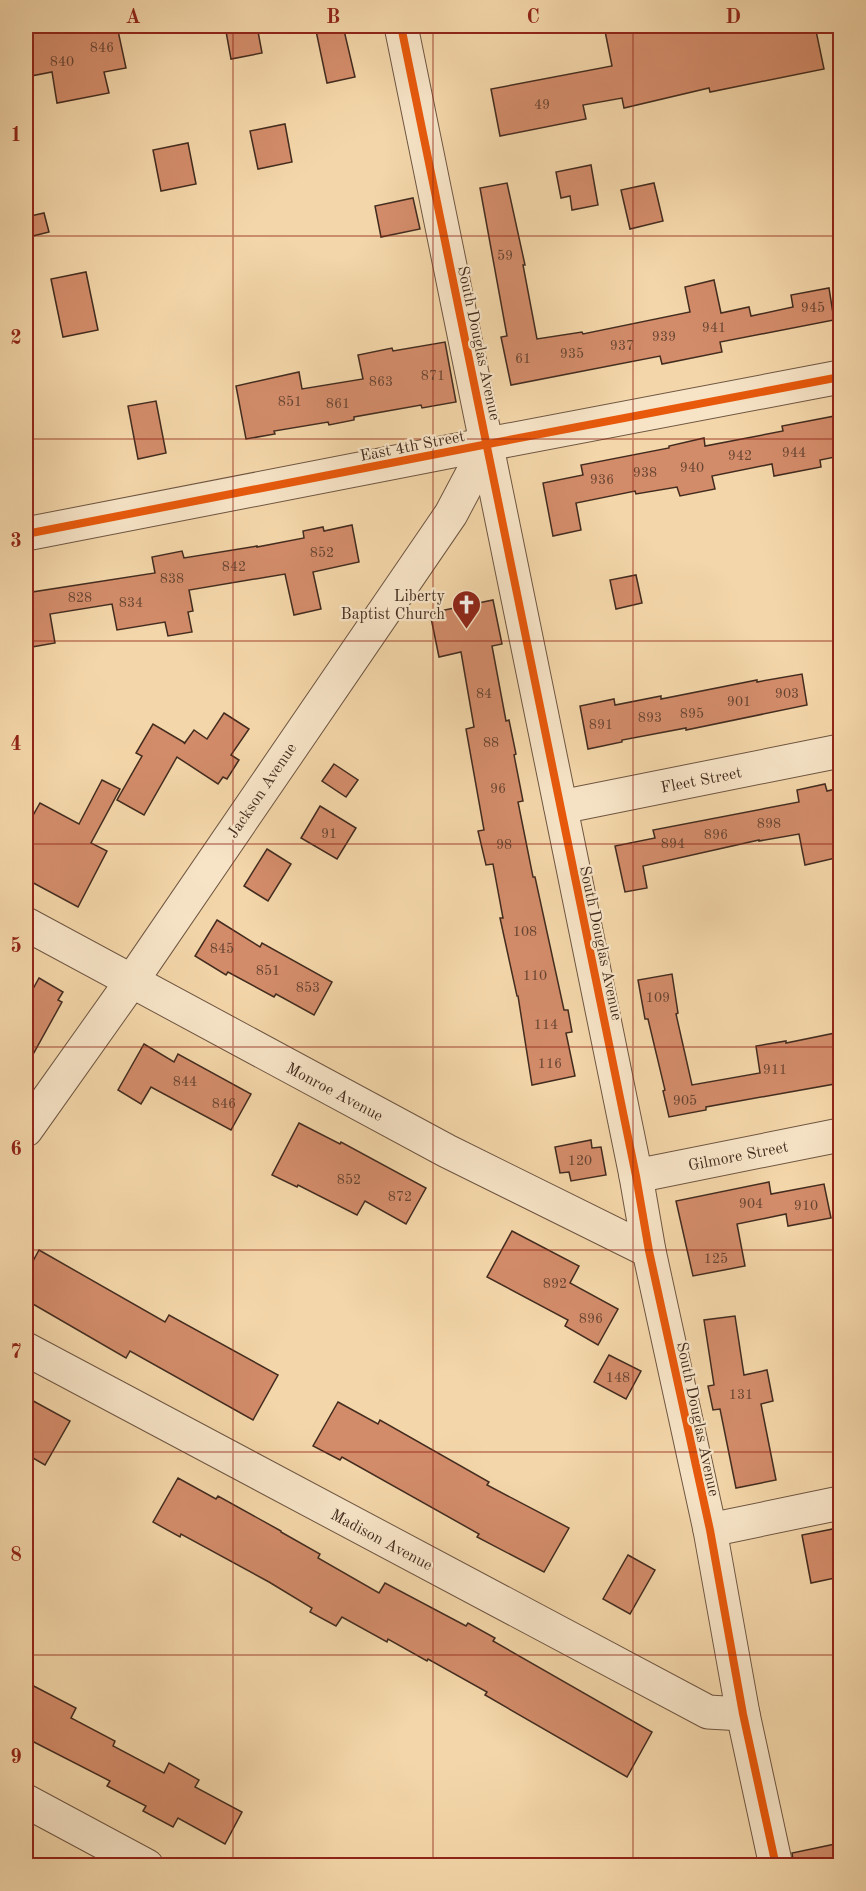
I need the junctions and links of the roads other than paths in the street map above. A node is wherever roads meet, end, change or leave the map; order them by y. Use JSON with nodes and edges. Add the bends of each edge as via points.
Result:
{"nodes":[{"id":1,"x":401,"y":26,"type":"edge"},
{"id":2,"x":840,"y":377,"type":"edge"},
{"id":3,"x":488,"y":444,"type":"junction"},
{"id":4,"x":26,"y":534,"type":"edge"},
{"id":5,"x":840,"y":751,"type":"edge"},
{"id":6,"x":561,"y":807,"type":"junction"},
{"id":7,"x":26,"y":924,"type":"edge"},
{"id":8,"x":131,"y":982,"type":"junction"},
{"id":9,"x":26,"y":1130,"type":"edge"},
{"id":10,"x":840,"y":1135,"type":"edge"},
{"id":11,"x":636,"y":1176,"type":"junction"},
{"id":12,"x":649,"y":1251,"type":"junction"},
{"id":13,"x":26,"y":1349,"type":"edge"},
{"id":14,"x":840,"y":1503,"type":"edge"},
{"id":15,"x":710,"y":1530,"type":"junction"},
{"id":16,"x":743,"y":1714,"type":"junction"},
{"id":17,"x":26,"y":1801,"type":"edge"},
{"id":18,"x":147,"y":1866,"type":"edge"},
{"id":19,"x":776,"y":1866,"type":"edge"}],
"edges":[{"from":1,"to":3,"type":"street","name":"South Douglas Avenue"},
{"from":2,"to":3,"type":"street","name":"East 4th Street"},
{"from":3,"to":4,"type":"street","name":"East 4th Street"},
{"from":3,"to":6,"type":"street","name":"South Douglas Avenue"},
{"from":3,"to":8,"type":"street","name":"Jackson Avenue","via":[[451,514]]},
{"from":5,"to":6,"type":"street","name":"Fleet Street"},
{"from":6,"to":11,"type":"street","name":"South Douglas Avenue"},
{"from":7,"to":8,"type":"street","name":"Monroe Avenue"},
{"from":8,"to":9,"type":"street","name":"Jackson Avenue"},
{"from":8,"to":12,"type":"street","name":"Monroe Avenue","via":[[447,1151]]},
{"from":10,"to":11,"type":"street","name":"Gilmore Street"},
{"from":11,"to":12,"type":"street","name":"South Douglas Avenue"},
{"from":12,"to":15,"type":"street","name":"South Douglas Avenue"},
{"from":13,"to":16,"type":"street","name":"Madison Avenue","via":[[708,1712]]},
{"from":14,"to":15,"type":"street"},
{"from":15,"to":16,"type":"street","name":"South Douglas Avenue"},
{"from":16,"to":19,"type":"street","name":"South Douglas Avenue"},
{"from":17,"to":18,"type":"street"}]}
